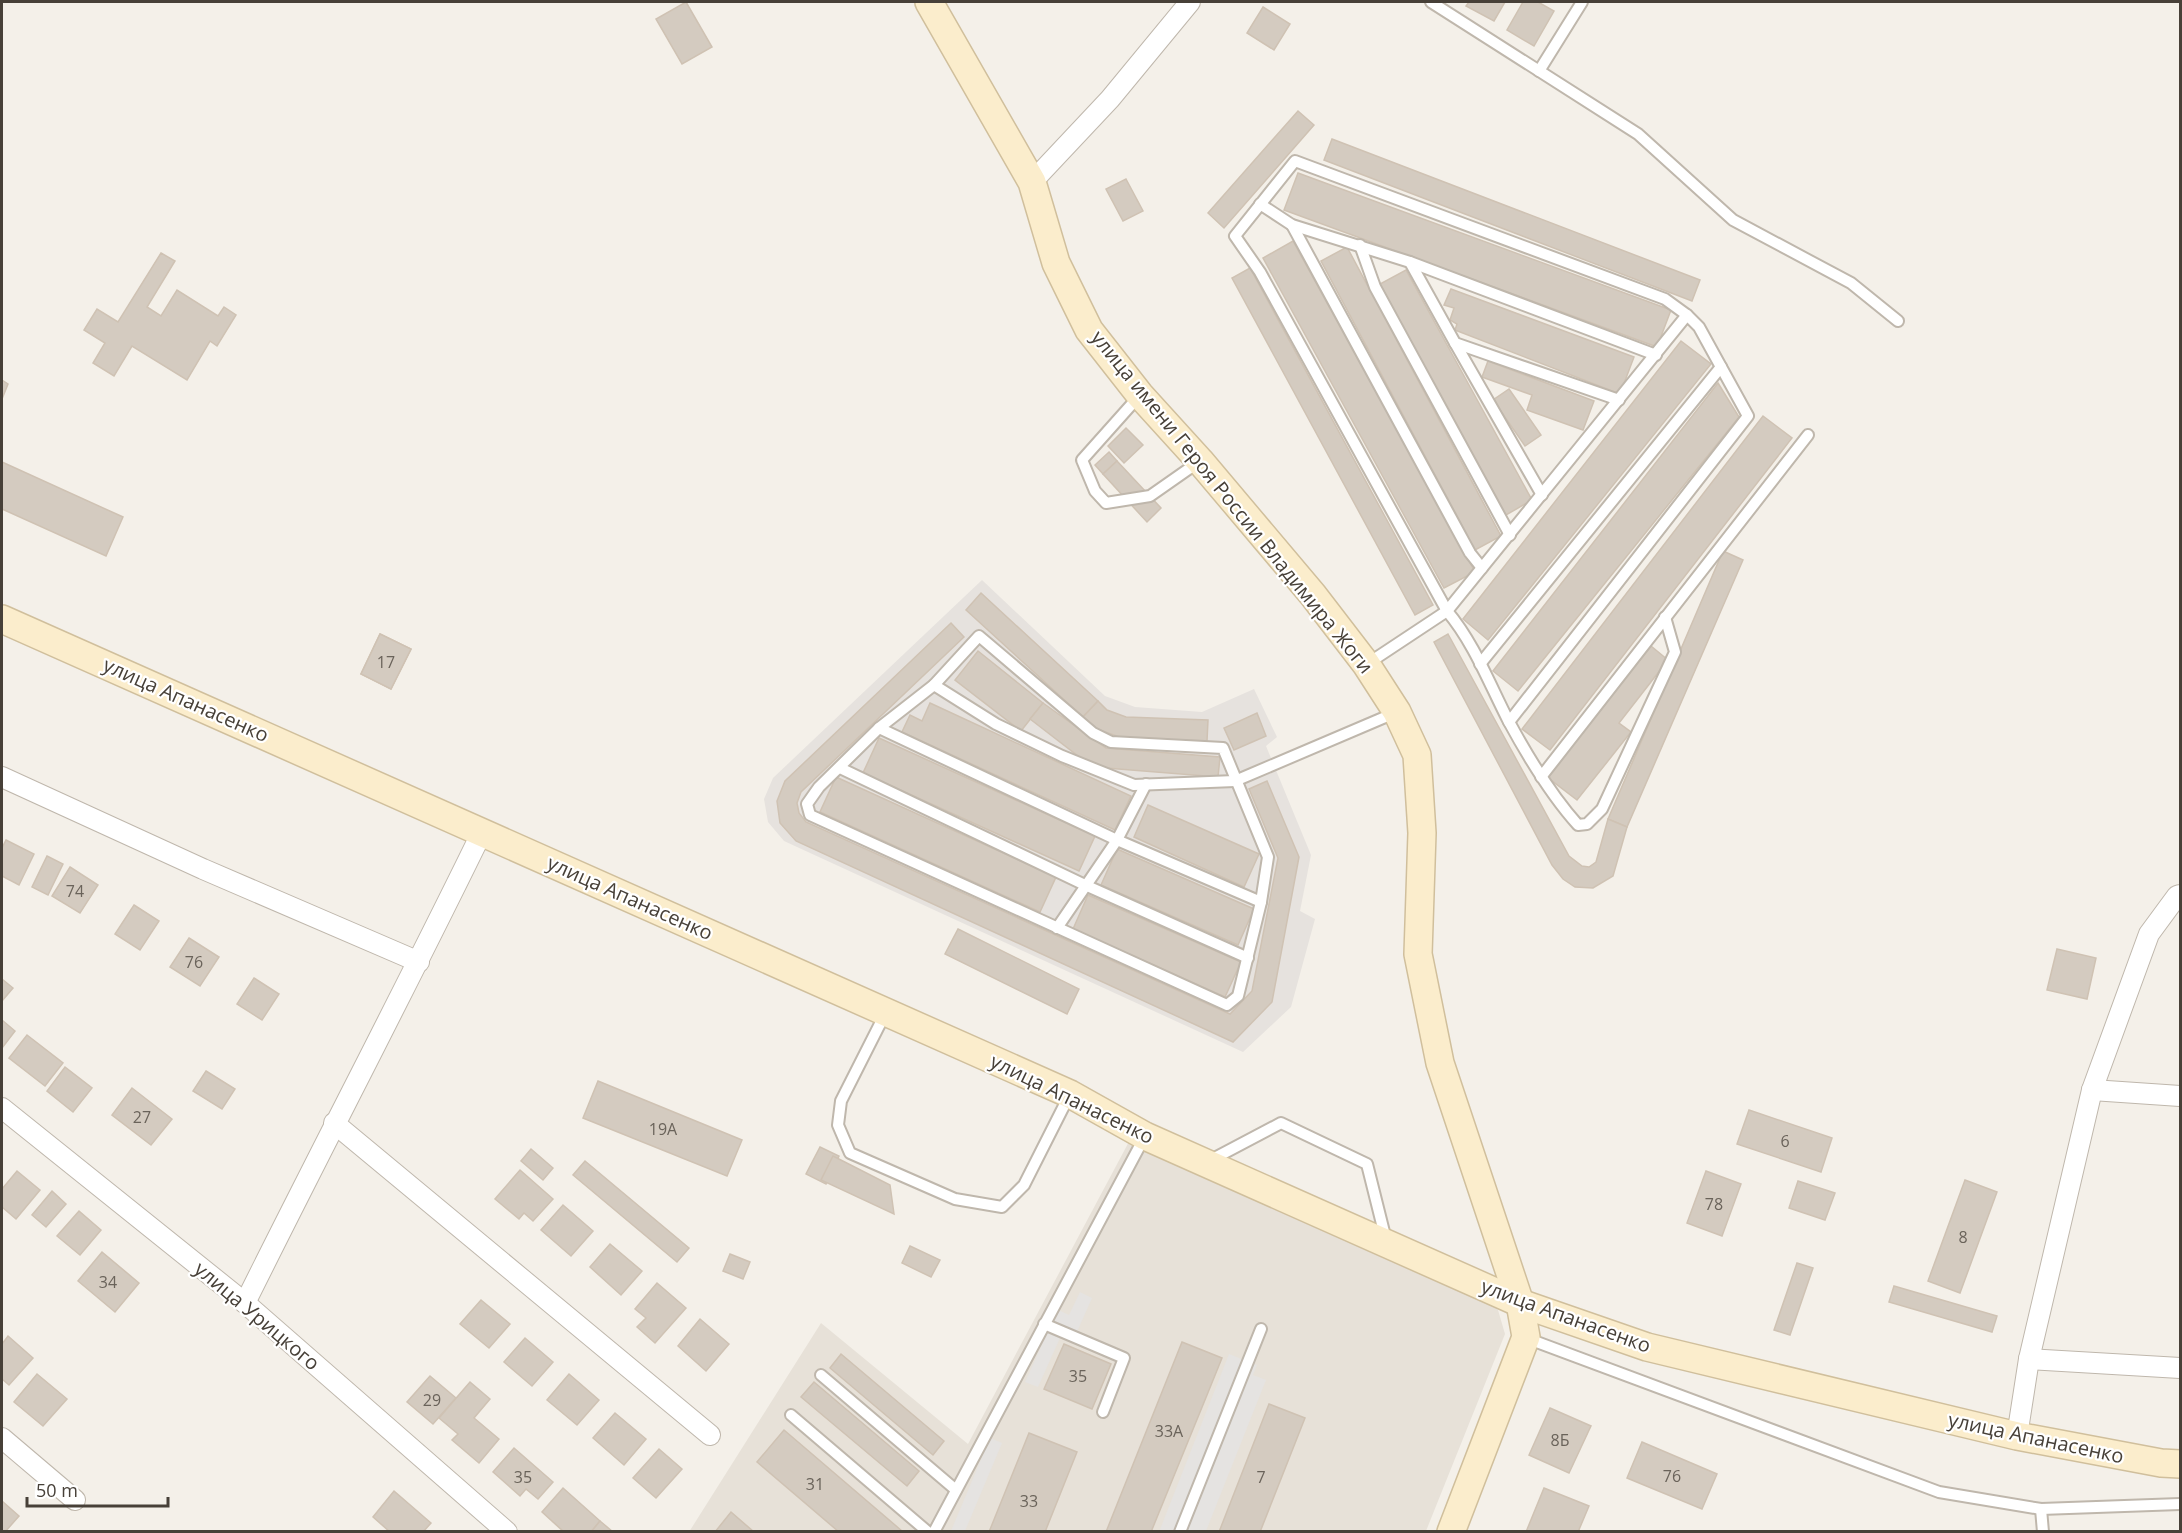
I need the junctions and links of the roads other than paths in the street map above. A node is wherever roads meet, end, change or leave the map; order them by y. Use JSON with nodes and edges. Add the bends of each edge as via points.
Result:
{"nodes":[{"id":1,"x":929,"y":2,"type":"edge"},
{"id":2,"x":1190,"y":2,"type":"edge"},
{"id":3,"x":1431,"y":2,"type":"edge"},
{"id":4,"x":1582,"y":2,"type":"edge"},
{"id":5,"x":1539,"y":71,"type":"junction"},
{"id":6,"x":1032,"y":182,"type":"junction"},
{"id":7,"x":1260,"y":204,"type":"junction"},
{"id":8,"x":1292,"y":225,"type":"junction"},
{"id":9,"x":1360,"y":245,"type":"junction"},
{"id":10,"x":1410,"y":262,"type":"junction"},
{"id":11,"x":1687,"y":315,"type":"junction"},
{"id":12,"x":1898,"y":321,"type":"dead end"},
{"id":13,"x":1455,"y":343,"type":"junction"},
{"id":14,"x":1656,"y":355,"type":"junction"},
{"id":15,"x":1721,"y":367,"type":"junction"},
{"id":16,"x":1140,"y":395,"type":"junction"},
{"id":17,"x":1619,"y":400,"type":"junction"},
{"id":18,"x":1808,"y":435,"type":"dead end"},
{"id":19,"x":1200,"y":461,"type":"junction"},
{"id":20,"x":1542,"y":495,"type":"junction"},
{"id":21,"x":1509,"y":535,"type":"junction"},
{"id":22,"x":1482,"y":568,"type":"junction"},
{"id":23,"x":1447,"y":611,"type":"junction"},
{"id":24,"x":1665,"y":617,"type":"junction"},
{"id":25,"x":2,"y":619,"type":"edge"},
{"id":26,"x":1366,"y":664,"type":"junction"},
{"id":27,"x":1480,"y":664,"type":"junction"},
{"id":28,"x":933,"y":685,"type":"junction"},
{"id":29,"x":1397,"y":712,"type":"junction"},
{"id":30,"x":1509,"y":722,"type":"junction"},
{"id":31,"x":879,"y":728,"type":"junction"},
{"id":32,"x":840,"y":768,"type":"junction"},
{"id":33,"x":2,"y":777,"type":"edge"},
{"id":34,"x":1541,"y":777,"type":"junction"},
{"id":35,"x":1235,"y":781,"type":"junction"},
{"id":36,"x":1146,"y":784,"type":"junction"},
{"id":37,"x":482,"y":832,"type":"junction"},
{"id":38,"x":1117,"y":840,"type":"junction"},
{"id":39,"x":1085,"y":885,"type":"junction"},
{"id":40,"x":2179,"y":895,"type":"edge"},
{"id":41,"x":1261,"y":902,"type":"junction"},
{"id":42,"x":1057,"y":928,"type":"junction"},
{"id":43,"x":1248,"y":957,"type":"junction"},
{"id":44,"x":419,"y":962,"type":"junction"},
{"id":45,"x":886,"y":1012,"type":"junction"},
{"id":46,"x":2092,"y":1090,"type":"junction"},
{"id":47,"x":1070,"y":1094,"type":"junction"},
{"id":48,"x":2181,"y":1096,"type":"edge"},
{"id":49,"x":2,"y":1108,"type":"edge"},
{"id":50,"x":334,"y":1123,"type":"junction"},
{"id":51,"x":1145,"y":1136,"type":"junction"},
{"id":52,"x":1205,"y":1163,"type":"junction"},
{"id":53,"x":1387,"y":1243,"type":"junction"},
{"id":54,"x":245,"y":1303,"type":"junction"},
{"id":55,"x":1520,"y":1303,"type":"junction"},
{"id":56,"x":1044,"y":1324,"type":"junction"},
{"id":57,"x":1261,"y":1329,"type":"dead end"},
{"id":58,"x":1526,"y":1337,"type":"junction"},
{"id":59,"x":2029,"y":1359,"type":"junction"},
{"id":60,"x":2181,"y":1368,"type":"edge"},
{"id":61,"x":821,"y":1375,"type":"dead end"},
{"id":62,"x":1102,"y":1412,"type":"dead end"},
{"id":63,"x":791,"y":1415,"type":"dead end"},
{"id":64,"x":710,"y":1435,"type":"dead end"},
{"id":65,"x":2017,"y":1436,"type":"junction"},
{"id":66,"x":2,"y":1438,"type":"edge"},
{"id":67,"x":2181,"y":1464,"type":"edge"},
{"id":68,"x":956,"y":1490,"type":"junction"},
{"id":69,"x":75,"y":1500,"type":"dead end"},
{"id":70,"x":2180,"y":1506,"type":"edge"},
{"id":71,"x":2041,"y":1509,"type":"junction"},
{"id":72,"x":507,"y":1532,"type":"edge"},
{"id":73,"x":928,"y":1532,"type":"edge"},
{"id":74,"x":934,"y":1532,"type":"edge"},
{"id":75,"x":1180,"y":1532,"type":"edge"},
{"id":76,"x":1450,"y":1532,"type":"edge"},
{"id":77,"x":2043,"y":1532,"type":"edge"}],
"edges":[{"from":1,"to":6,"type":"main road","name":"улица имени Героя России Владимира Жоги"},
{"from":2,"to":6,"type":"street","via":[[1110,99]]},
{"from":3,"to":5,"type":"lane"},
{"from":4,"to":5,"type":"lane"},
{"from":5,"to":12,"type":"lane","via":[[1638,134],[1733,220],[1851,283]]},
{"from":6,"to":16,"type":"main road","name":"улица имени Героя России Владимира Жоги","via":[[1056,263],[1089,330]]},
{"from":7,"to":8,"type":"lane"},
{"from":7,"to":11,"type":"lane","via":[[1295,161],[1665,299]]},
{"from":7,"to":23,"type":"lane","via":[[1235,236],[1260,272]]},
{"from":8,"to":9,"type":"lane"},
{"from":8,"to":22,"type":"lane","via":[[1470,553]]},
{"from":9,"to":10,"type":"lane"},
{"from":9,"to":21,"type":"lane","via":[[1375,287]]},
{"from":10,"to":13,"type":"lane"},
{"from":10,"to":14,"type":"lane"},
{"from":11,"to":14,"type":"lane"},
{"from":11,"to":15,"type":"lane","via":[[1699,327]]},
{"from":13,"to":17,"type":"lane"},
{"from":13,"to":20,"type":"lane"},
{"from":14,"to":17,"type":"lane"},
{"from":15,"to":27,"type":"lane"},
{"from":15,"to":30,"type":"lane","via":[[1748,416]]},
{"from":16,"to":19,"type":"main road","name":"улица имени Героя России Владимира Жоги"},
{"from":16,"to":19,"type":"lane","via":[[1082,460],[1095,491],[1106,503],[1149,496]]},
{"from":17,"to":20,"type":"lane"},
{"from":18,"to":24,"type":"lane"},
{"from":19,"to":26,"type":"main road","name":"улица имени Героя России Владимира Жоги"},
{"from":20,"to":21,"type":"lane"},
{"from":21,"to":22,"type":"lane"},
{"from":22,"to":23,"type":"lane"},
{"from":23,"to":26,"type":"lane"},
{"from":23,"to":27,"type":"lane","via":[[1464,632]]},
{"from":24,"to":34,"type":"lane"},
{"from":24,"to":34,"type":"lane","via":[[1675,652],[1602,809],[1587,824],[1578,825]]},
{"from":25,"to":37,"type":"main road","name":"улица Апанасенко"},
{"from":26,"to":29,"type":"main road","name":"улица имени Героя России Владимира Жоги"},
{"from":27,"to":30,"type":"lane"},
{"from":28,"to":31,"type":"lane"},
{"from":28,"to":35,"type":"lane","via":[[979,636],[1093,733],[1111,742],[1223,748]]},
{"from":28,"to":36,"type":"lane","via":[[996,724],[1062,756],[1134,785]]},
{"from":29,"to":35,"type":"lane"},
{"from":29,"to":55,"type":"main road","name":"улица имени Героя России Владимира Жоги","via":[[1417,755],[1422,833],[1418,954],[1440,1063]]},
{"from":30,"to":34,"type":"lane"},
{"from":31,"to":32,"type":"lane"},
{"from":31,"to":38,"type":"lane"},
{"from":32,"to":39,"type":"lane"},
{"from":32,"to":42,"type":"lane","via":[[807,804],[810,815]]},
{"from":33,"to":44,"type":"street"},
{"from":35,"to":36,"type":"lane"},
{"from":35,"to":41,"type":"lane","via":[[1268,857]]},
{"from":36,"to":38,"type":"lane"},
{"from":37,"to":44,"type":"street"},
{"from":37,"to":45,"type":"main road","name":"улица Апанасенко"},
{"from":38,"to":39,"type":"lane"},
{"from":38,"to":41,"type":"lane"},
{"from":39,"to":42,"type":"lane"},
{"from":39,"to":43,"type":"lane"},
{"from":40,"to":46,"type":"street","via":[[2149,934]]},
{"from":41,"to":43,"type":"lane"},
{"from":42,"to":43,"type":"lane","via":[[1227,1005],[1238,996]]},
{"from":44,"to":50,"type":"street"},
{"from":45,"to":47,"type":"main road","name":"улица Апанасенко"},
{"from":45,"to":47,"type":"lane","via":[[841,1101],[838,1125],[850,1153],[955,1199],[1002,1207],[1024,1185]]},
{"from":46,"to":48,"type":"street"},
{"from":46,"to":59,"type":"street"},
{"from":47,"to":51,"type":"main road","name":"улица Апанасенко"},
{"from":49,"to":54,"type":"street","name":"улица Урицкого"},
{"from":50,"to":54,"type":"street"},
{"from":50,"to":64,"type":"street"},
{"from":51,"to":52,"type":"main road","name":"улица Апанасенко"},
{"from":51,"to":56,"type":"lane"},
{"from":52,"to":53,"type":"main road","name":"улица Апанасенко"},
{"from":52,"to":53,"type":"lane","via":[[1281,1123],[1367,1164]]},
{"from":53,"to":55,"type":"main road","name":"улица Апанасенко"},
{"from":54,"to":72,"type":"street","name":"улица Урицкого"},
{"from":55,"to":58,"type":"main road","name":"улица имени Героя России Владимира Жоги"},
{"from":55,"to":65,"type":"main road","name":"улица Апанасенко","via":[[1647,1347]]},
{"from":56,"to":62,"type":"lane","via":[[1124,1358]]},
{"from":56,"to":68,"type":"lane"},
{"from":57,"to":75,"type":"lane"},
{"from":58,"to":71,"type":"lane","via":[[1940,1492]]},
{"from":58,"to":76,"type":"main road"},
{"from":59,"to":60,"type":"street"},
{"from":59,"to":65,"type":"street"},
{"from":61,"to":68,"type":"lane"},
{"from":63,"to":73,"type":"lane"},
{"from":65,"to":67,"type":"main road","name":"улица Апанасенко"},
{"from":66,"to":69,"type":"street"},
{"from":68,"to":74,"type":"lane"},
{"from":70,"to":71,"type":"lane"},
{"from":71,"to":77,"type":"lane"}]}
